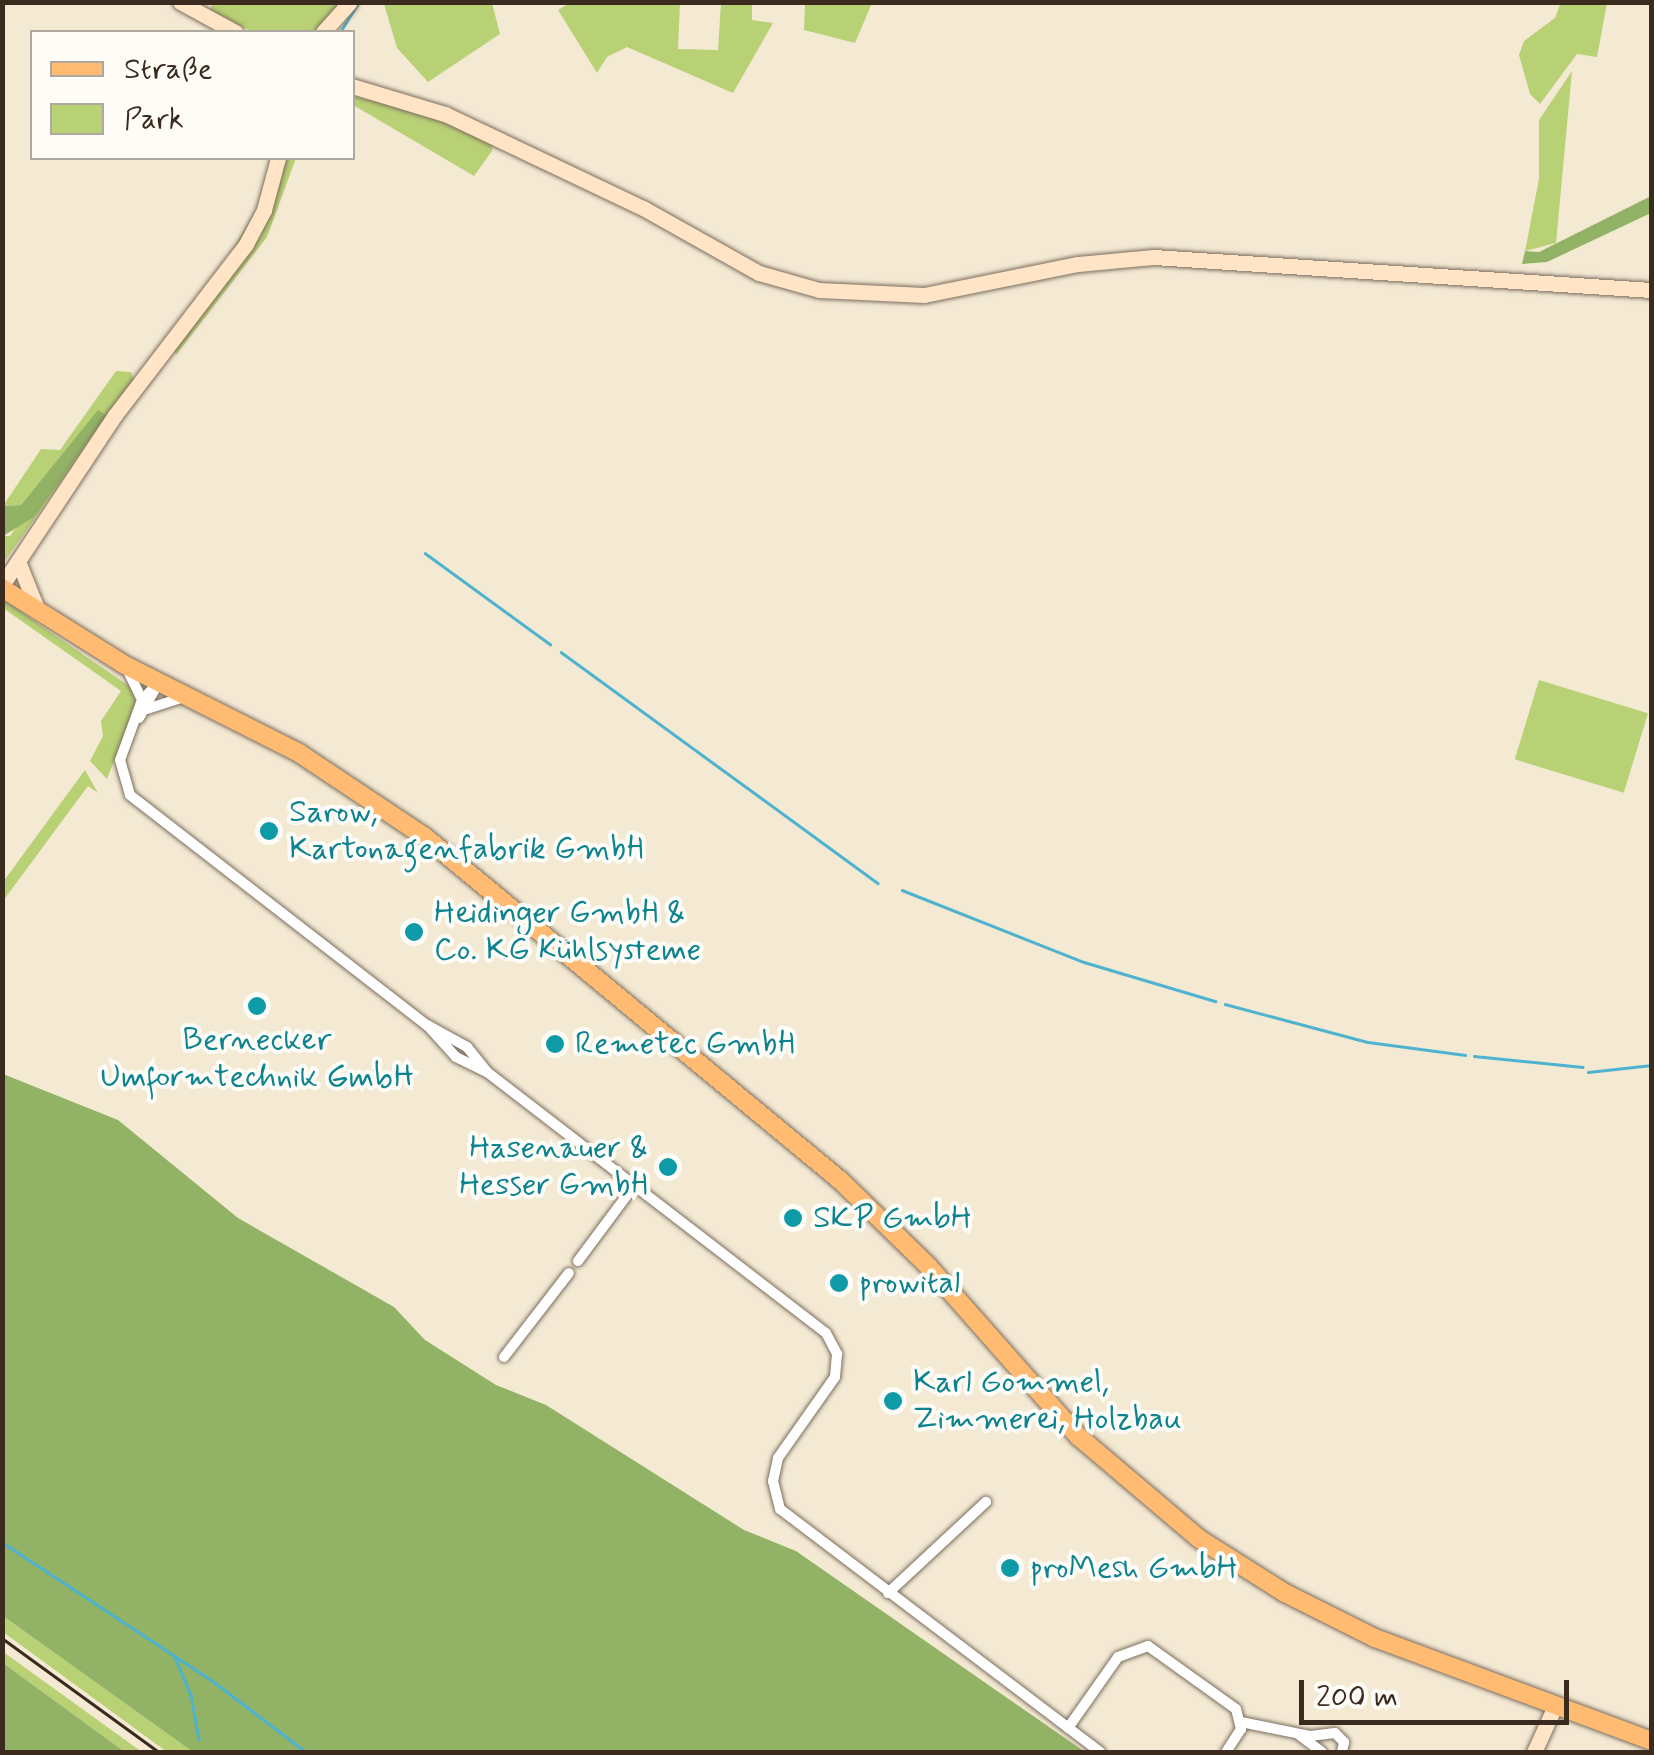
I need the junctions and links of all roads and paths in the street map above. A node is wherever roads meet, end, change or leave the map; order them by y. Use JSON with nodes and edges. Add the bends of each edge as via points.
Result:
{"nodes":[{"id":1,"x":180,"y":2,"type":"edge"},
{"id":2,"x":350,"y":2,"type":"edge"},
{"id":3,"x":231,"y":30,"type":"edge"},
{"id":4,"x":329,"y":30,"type":"edge"},
{"id":5,"x":355,"y":87,"type":"edge"},
{"id":6,"x":277,"y":160,"type":"edge"},
{"id":7,"x":1652,"y":290,"type":"edge"},
{"id":8,"x":10,"y":564,"type":"edge"},
{"id":9,"x":2,"y":586,"type":"edge"},
{"id":10,"x":38,"y":611,"type":"junction"},
{"id":11,"x":124,"y":664,"type":"junction"},
{"id":12,"x":158,"y":683,"type":"junction"},
{"id":13,"x":185,"y":696,"type":"junction"},
{"id":14,"x":144,"y":705,"type":"junction"},
{"id":15,"x":634,"y":1186,"type":"junction"},
{"id":16,"x":578,"y":1261,"type":"dead end"},
{"id":17,"x":569,"y":1273,"type":"dead end"},
{"id":18,"x":504,"y":1357,"type":"dead end"},
{"id":19,"x":986,"y":1502,"type":"dead end"},
{"id":20,"x":888,"y":1593,"type":"junction"},
{"id":21,"x":1555,"y":1706,"type":"junction"},
{"id":22,"x":1241,"y":1722,"type":"junction"},
{"id":23,"x":1068,"y":1728,"type":"junction"},
{"id":24,"x":1297,"y":1734,"type":"junction"},
{"id":25,"x":1652,"y":1741,"type":"edge"},
{"id":26,"x":1100,"y":1752,"type":"edge"},
{"id":27,"x":1226,"y":1752,"type":"edge"},
{"id":28,"x":1322,"y":1752,"type":"edge"},
{"id":29,"x":1342,"y":1752,"type":"edge"},
{"id":30,"x":1534,"y":1752,"type":"edge"}],
"edges":[{"from":1,"to":3,"type":"street"},
{"from":2,"to":4,"type":"street"},
{"from":5,"to":7,"type":"street","via":[[445,114],[642,208],[758,273],[819,290],[924,294],[1154,256]]},
{"from":6,"to":8,"type":"street","via":[[246,244]]},
{"from":8,"to":9,"type":"street"},
{"from":8,"to":10,"type":"street"},
{"from":9,"to":10,"type":"main road"},
{"from":10,"to":11,"type":"main road"},
{"from":11,"to":12,"type":"main road"},
{"from":11,"to":14,"type":"street"},
{"from":12,"to":13,"type":"main road"},
{"from":12,"to":14,"type":"street"},
{"from":13,"to":14,"type":"street"},
{"from":13,"to":21,"type":"main road","via":[[300,753],[384,807],[794,1141],[908,1245],[1079,1437],[1172,1520],[1341,1622]]},
{"from":14,"to":15,"type":"street","via":[[120,760],[130,795],[427,1025],[467,1047],[486,1072]]},
{"from":15,"to":16,"type":"street"},
{"from":15,"to":20,"type":"street","via":[[832,1340],[836,1377],[780,1454],[774,1496],[797,1526]]},
{"from":17,"to":18,"type":"street"},
{"from":19,"to":20,"type":"street"},
{"from":20,"to":23,"type":"street"},
{"from":21,"to":25,"type":"main road"},
{"from":21,"to":30,"type":"street"},
{"from":22,"to":23,"type":"street","via":[[1231,1703],[1167,1655],[1142,1646],[1118,1658]]},
{"from":22,"to":24,"type":"street"},
{"from":22,"to":27,"type":"street"},
{"from":23,"to":26,"type":"street"},
{"from":24,"to":28,"type":"street"},
{"from":24,"to":29,"type":"street","via":[[1335,1733],[1344,1742]]}]}
